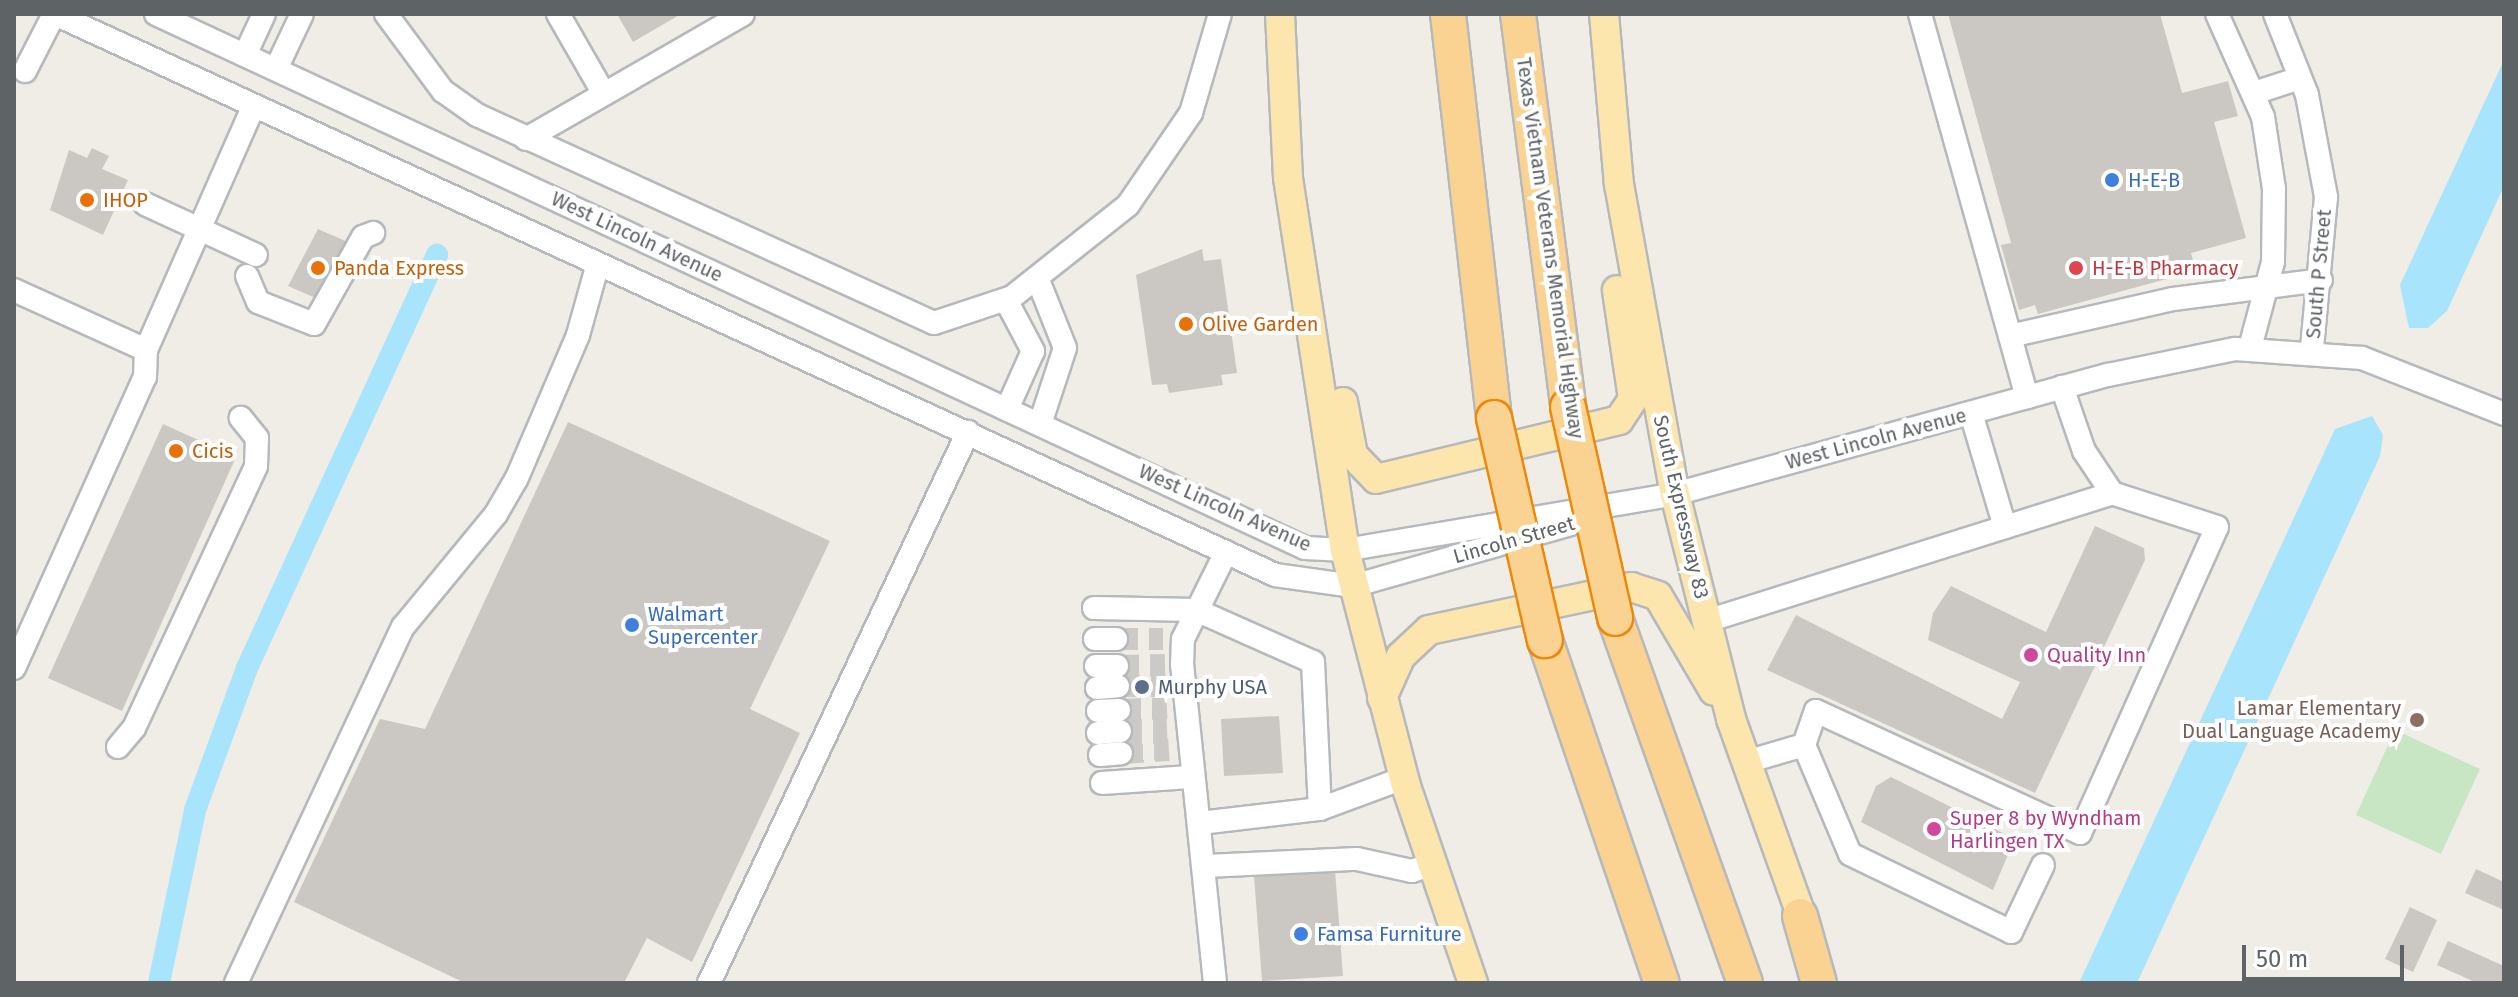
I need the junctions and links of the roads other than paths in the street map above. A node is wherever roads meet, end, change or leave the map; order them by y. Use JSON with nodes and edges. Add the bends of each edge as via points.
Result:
{"nodes":[{"id":1,"x":54,"y":14,"type":"edge"},
{"id":2,"x":156,"y":14,"type":"edge"},
{"id":3,"x":264,"y":14,"type":"edge"},
{"id":4,"x":302,"y":14,"type":"edge"},
{"id":5,"x":386,"y":14,"type":"edge"},
{"id":6,"x":558,"y":14,"type":"edge"},
{"id":7,"x":743,"y":14,"type":"edge"},
{"id":8,"x":1220,"y":14,"type":"edge"},
{"id":9,"x":1280,"y":14,"type":"edge"},
{"id":10,"x":1448,"y":14,"type":"edge"},
{"id":11,"x":1456,"y":14,"type":"edge"},
{"id":12,"x":1518,"y":14,"type":"edge"},
{"id":13,"x":1604,"y":14,"type":"edge"},
{"id":14,"x":1920,"y":14,"type":"edge"},
{"id":15,"x":2217,"y":14,"type":"edge"},
{"id":16,"x":2275,"y":14,"type":"edge"},
{"id":17,"x":245,"y":55,"type":"junction"},
{"id":18,"x":1453,"y":66,"type":"junction"},
{"id":19,"x":276,"y":69,"type":"junction"},
{"id":20,"x":25,"y":71,"type":"dead end"},
{"id":21,"x":2300,"y":78,"type":"junction"},
{"id":22,"x":2254,"y":93,"type":"junction"},
{"id":23,"x":604,"y":94,"type":"junction"},
{"id":24,"x":253,"y":107,"type":"junction"},
{"id":25,"x":526,"y":139,"type":"junction"},
{"id":26,"x":1619,"y":184,"type":"junction"},
{"id":27,"x":145,"y":204,"type":"dead end"},
{"id":28,"x":1297,"y":226,"type":"junction"},
{"id":29,"x":199,"y":229,"type":"junction"},
{"id":30,"x":373,"y":233,"type":"dead end"},
{"id":31,"x":597,"y":267,"type":"junction"},
{"id":32,"x":1038,"y":280,"type":"junction"},
{"id":33,"x":2321,"y":280,"type":"junction"},
{"id":34,"x":2265,"y":287,"type":"junction"},
{"id":35,"x":14,"y":290,"type":"edge"},
{"id":36,"x":1006,"y":300,"type":"junction"},
{"id":37,"x":2010,"y":336,"type":"junction"},
{"id":38,"x":2250,"y":348,"type":"junction"},
{"id":39,"x":2312,"y":349,"type":"junction"},
{"id":40,"x":146,"y":350,"type":"junction"},
{"id":41,"x":2062,"y":387,"type":"junction"},
{"id":42,"x":2027,"y":397,"type":"junction"},
{"id":43,"x":1007,"y":409,"type":"junction"},
{"id":44,"x":1971,"y":413,"type":"junction"},
{"id":45,"x":2504,"y":414,"type":"edge"},
{"id":46,"x":241,"y":418,"type":"dead end"},
{"id":47,"x":1040,"y":424,"type":"junction"},
{"id":48,"x":968,"y":432,"type":"junction"},
{"id":49,"x":2112,"y":493,"type":"junction"},
{"id":50,"x":1675,"y":494,"type":"junction"},
{"id":51,"x":2005,"y":527,"type":"junction"},
{"id":52,"x":1345,"y":550,"type":"junction"},
{"id":53,"x":1226,"y":552,"type":"junction"},
{"id":54,"x":1353,"y":586,"type":"junction"},
{"id":55,"x":1094,"y":608,"type":"dead end"},
{"id":56,"x":1196,"y":610,"type":"junction"},
{"id":57,"x":1707,"y":621,"type":"junction"},
{"id":58,"x":14,"y":668,"type":"edge"},
{"id":59,"x":1382,"y":698,"type":"junction"},
{"id":60,"x":1731,"y":719,"type":"junction"},
{"id":61,"x":1804,"y":745,"type":"junction"},
{"id":62,"x":118,"y":747,"type":"dead end"},
{"id":63,"x":1746,"y":762,"type":"junction"},
{"id":64,"x":1190,"y":777,"type":"junction"},
{"id":65,"x":1404,"y":778,"type":"junction"},
{"id":66,"x":1102,"y":783,"type":"dead end"},
{"id":67,"x":1320,"y":809,"type":"junction"},
{"id":68,"x":1200,"y":823,"type":"junction"},
{"id":69,"x":1432,"y":864,"type":"junction"},
{"id":70,"x":2043,"y":865,"type":"dead end"},
{"id":71,"x":1206,"y":866,"type":"junction"},
{"id":72,"x":1800,"y":916,"type":"junction"},
{"id":73,"x":236,"y":983,"type":"edge"},
{"id":74,"x":709,"y":983,"type":"edge"},
{"id":75,"x":1215,"y":983,"type":"edge"},
{"id":76,"x":1473,"y":983,"type":"edge"},
{"id":77,"x":1662,"y":983,"type":"edge"},
{"id":78,"x":1745,"y":983,"type":"edge"},
{"id":79,"x":1819,"y":983,"type":"edge"},
{"id":80,"x":1827,"y":983,"type":"edge"}],
"edges":[{"from":1,"to":20,"type":"street"},
{"from":1,"to":24,"type":"street","name":"West Lincoln Avenue"},
{"from":2,"to":17,"type":"street","name":"West Lincoln Avenue"},
{"from":3,"to":17,"type":"street"},
{"from":4,"to":19,"type":"street"},
{"from":5,"to":25,"type":"street","via":[[443,91]]},
{"from":6,"to":23,"type":"street"},
{"from":7,"to":23,"type":"street"},
{"from":8,"to":32,"type":"street","via":[[1191,113],[1151,180]]},
{"from":9,"to":28,"type":"main road"},
{"from":10,"to":18,"type":"highway"},
{"from":11,"to":18,"type":"highway"},
{"from":12,"to":78,"type":"highway","name":"Texas Vietnam Veterans Memorial Highway","bridge":true,"via":[[1568,407],[1615,618]]},
{"from":13,"to":26,"type":"main road","name":"South Expressway 83"},
{"from":14,"to":37,"type":"street"},
{"from":15,"to":22,"type":"street"},
{"from":16,"to":21,"type":"street","name":"South P Street"},
{"from":17,"to":19,"type":"street","name":"West Lincoln Avenue"},
{"from":18,"to":77,"type":"highway","bridge":true,"via":[[1494,418],[1545,640]]},
{"from":19,"to":43,"type":"street","name":"West Lincoln Avenue"},
{"from":21,"to":22,"type":"street"},
{"from":21,"to":33,"type":"street","name":"South P Street","via":[[2326,197]]},
{"from":22,"to":34,"type":"street","via":[[2274,189],[2273,262]]},
{"from":23,"to":25,"type":"street"},
{"from":24,"to":29,"type":"street"},
{"from":24,"to":31,"type":"street","name":"West Lincoln Avenue"},
{"from":25,"to":36,"type":"street","via":[[916,320],[954,321]]},
{"from":26,"to":28,"type":"main road","via":[[1611,245],[1633,382],[1627,411],[1619,420],[1385,479],[1367,475],[1353,455],[1317,240]]},
{"from":26,"to":50,"type":"main road","name":"South Expressway 83"},
{"from":27,"to":29,"type":"street"},
{"from":28,"to":52,"type":"main road"},
{"from":29,"to":30,"type":"street","via":[[252,266],[258,302],[314,324],[363,237]]},
{"from":29,"to":40,"type":"street"},
{"from":31,"to":48,"type":"street","name":"West Lincoln Avenue"},
{"from":31,"to":73,"type":"street","via":[[578,335],[516,480],[496,514],[403,627]]},
{"from":32,"to":36,"type":"street"},
{"from":32,"to":47,"type":"street","via":[[1065,348]]},
{"from":33,"to":34,"type":"street"},
{"from":33,"to":39,"type":"street","name":"South P Street"},
{"from":34,"to":37,"type":"street"},
{"from":34,"to":38,"type":"street"},
{"from":35,"to":40,"type":"street"},
{"from":36,"to":43,"type":"street","via":[[1033,351]]},
{"from":37,"to":42,"type":"street"},
{"from":38,"to":39,"type":"street","name":"West Lincoln Avenue"},
{"from":38,"to":41,"type":"street","name":"West Lincoln Avenue"},
{"from":39,"to":45,"type":"street","name":"West Lincoln Avenue","via":[[2362,358]]},
{"from":40,"to":58,"type":"street","via":[[145,377]]},
{"from":41,"to":42,"type":"street","name":"West Lincoln Avenue"},
{"from":41,"to":49,"type":"street","via":[[2084,451]]},
{"from":42,"to":44,"type":"street","name":"West Lincoln Avenue"},
{"from":43,"to":47,"type":"street","name":"West Lincoln Avenue"},
{"from":44,"to":50,"type":"street","name":"West Lincoln Avenue"},
{"from":44,"to":51,"type":"street"},
{"from":46,"to":62,"type":"street","via":[[257,438],[256,466],[134,728]]},
{"from":47,"to":52,"type":"street","name":"West Lincoln Avenue","via":[[1305,548]]},
{"from":48,"to":53,"type":"street","name":"West Lincoln Avenue"},
{"from":48,"to":74,"type":"street"},
{"from":49,"to":51,"type":"street"},
{"from":49,"to":61,"type":"street","via":[[2217,527],[2080,833],[1816,711]]},
{"from":50,"to":52,"type":"street","name":"West Lincoln Avenue"},
{"from":50,"to":54,"type":"street","name":"Lincoln Street"},
{"from":50,"to":57,"type":"main road","name":"South Expressway 83"},
{"from":51,"to":57,"type":"street"},
{"from":52,"to":54,"type":"main road"},
{"from":53,"to":54,"type":"street","name":"West Lincoln Avenue","via":[[1306,585]]},
{"from":53,"to":56,"type":"street"},
{"from":54,"to":59,"type":"main road"},
{"from":55,"to":56,"type":"street"},
{"from":56,"to":64,"type":"street","via":[[1173,639],[1175,707]]},
{"from":56,"to":67,"type":"street","via":[[1313,662]]},
{"from":57,"to":60,"type":"main road","name":"South Expressway 83"},
{"from":59,"to":60,"type":"main road","via":[[1401,656],[1429,630],[1631,587],[1658,596],[1677,621]]},
{"from":59,"to":65,"type":"main road"},
{"from":60,"to":63,"type":"main road","name":"South Expressway 83"},
{"from":61,"to":63,"type":"street"},
{"from":61,"to":70,"type":"street","via":[[1850,854],[2011,932]]},
{"from":63,"to":72,"type":"main road","name":"South Expressway 83"},
{"from":64,"to":66,"type":"street"},
{"from":64,"to":68,"type":"street"},
{"from":65,"to":67,"type":"street"},
{"from":65,"to":69,"type":"main road"},
{"from":67,"to":68,"type":"street"},
{"from":68,"to":71,"type":"street"},
{"from":69,"to":71,"type":"street","via":[[1412,871],[1357,859]]},
{"from":69,"to":76,"type":"main road"},
{"from":71,"to":75,"type":"street"},
{"from":72,"to":79,"type":"highway"},
{"from":72,"to":80,"type":"main road","name":"South Expressway 83"}]}
